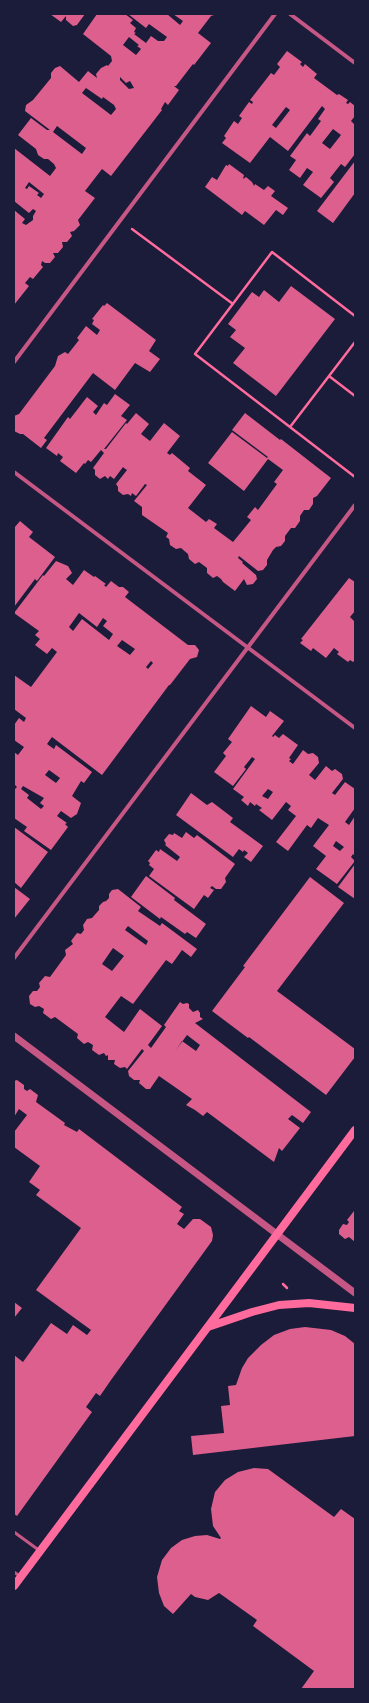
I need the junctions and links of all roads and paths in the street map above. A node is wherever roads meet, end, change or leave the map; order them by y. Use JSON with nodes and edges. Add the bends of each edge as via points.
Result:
{"nodes":[{"id":1,"x":275,"y":14,"type":"edge"},
{"id":2,"x":290,"y":14,"type":"edge"},
{"id":3,"x":355,"y":63,"type":"edge"},
{"id":4,"x":120,"y":220,"type":"junction"},
{"id":5,"x":233,"y":304,"type":"junction"},
{"id":6,"x":355,"y":316,"type":"edge"},
{"id":7,"x":355,"y":342,"type":"edge"},
{"id":8,"x":14,"y":362,"type":"edge"},
{"id":9,"x":329,"y":376,"type":"junction"},
{"id":10,"x":355,"y":396,"type":"edge"},
{"id":11,"x":290,"y":427,"type":"junction"},
{"id":12,"x":14,"y":472,"type":"edge"},
{"id":13,"x":355,"y":477,"type":"edge"},
{"id":14,"x":355,"y":505,"type":"edge"},
{"id":15,"x":248,"y":648,"type":"junction"},
{"id":16,"x":355,"y":728,"type":"edge"},
{"id":17,"x":14,"y":958,"type":"edge"},
{"id":18,"x":14,"y":1036,"type":"edge"},
{"id":19,"x":355,"y":1130,"type":"edge"},
{"id":20,"x":277,"y":1234,"type":"junction"},
{"id":21,"x":292,"y":1283,"type":"dead end"},
{"id":22,"x":288,"y":1288,"type":"dead end"},
{"id":23,"x":355,"y":1293,"type":"edge"},
{"id":24,"x":355,"y":1308,"type":"edge"},
{"id":25,"x":208,"y":1327,"type":"junction"},
{"id":26,"x":14,"y":1532,"type":"edge"},
{"id":27,"x":40,"y":1551,"type":"junction"},
{"id":28,"x":17,"y":1574,"type":"edge"},
{"id":29,"x":14,"y":1586,"type":"edge"}],
"edges":[{"from":1,"to":4,"type":"street"},
{"from":2,"to":3,"type":"street"},
{"from":4,"to":5,"type":"path"},
{"from":4,"to":8,"type":"street"},
{"from":5,"to":6,"type":"path","via":[[272,252]]},
{"from":5,"to":11,"type":"path","via":[[195,354]]},
{"from":7,"to":9,"type":"path"},
{"from":9,"to":10,"type":"path"},
{"from":9,"to":11,"type":"path"},
{"from":11,"to":13,"type":"path"},
{"from":12,"to":15,"type":"street"},
{"from":14,"to":15,"type":"street"},
{"from":15,"to":16,"type":"street"},
{"from":15,"to":17,"type":"street"},
{"from":18,"to":20,"type":"street"},
{"from":19,"to":20,"type":"main road"},
{"from":20,"to":23,"type":"street"},
{"from":20,"to":25,"type":"main road"},
{"from":21,"to":22,"type":"path"},
{"from":24,"to":25,"type":"main road","via":[[309,1303],[279,1305]]},
{"from":25,"to":27,"type":"main road"},
{"from":26,"to":27,"type":"lane"},
{"from":27,"to":28,"type":"main road"},
{"from":28,"to":29,"type":"main road"}]}
